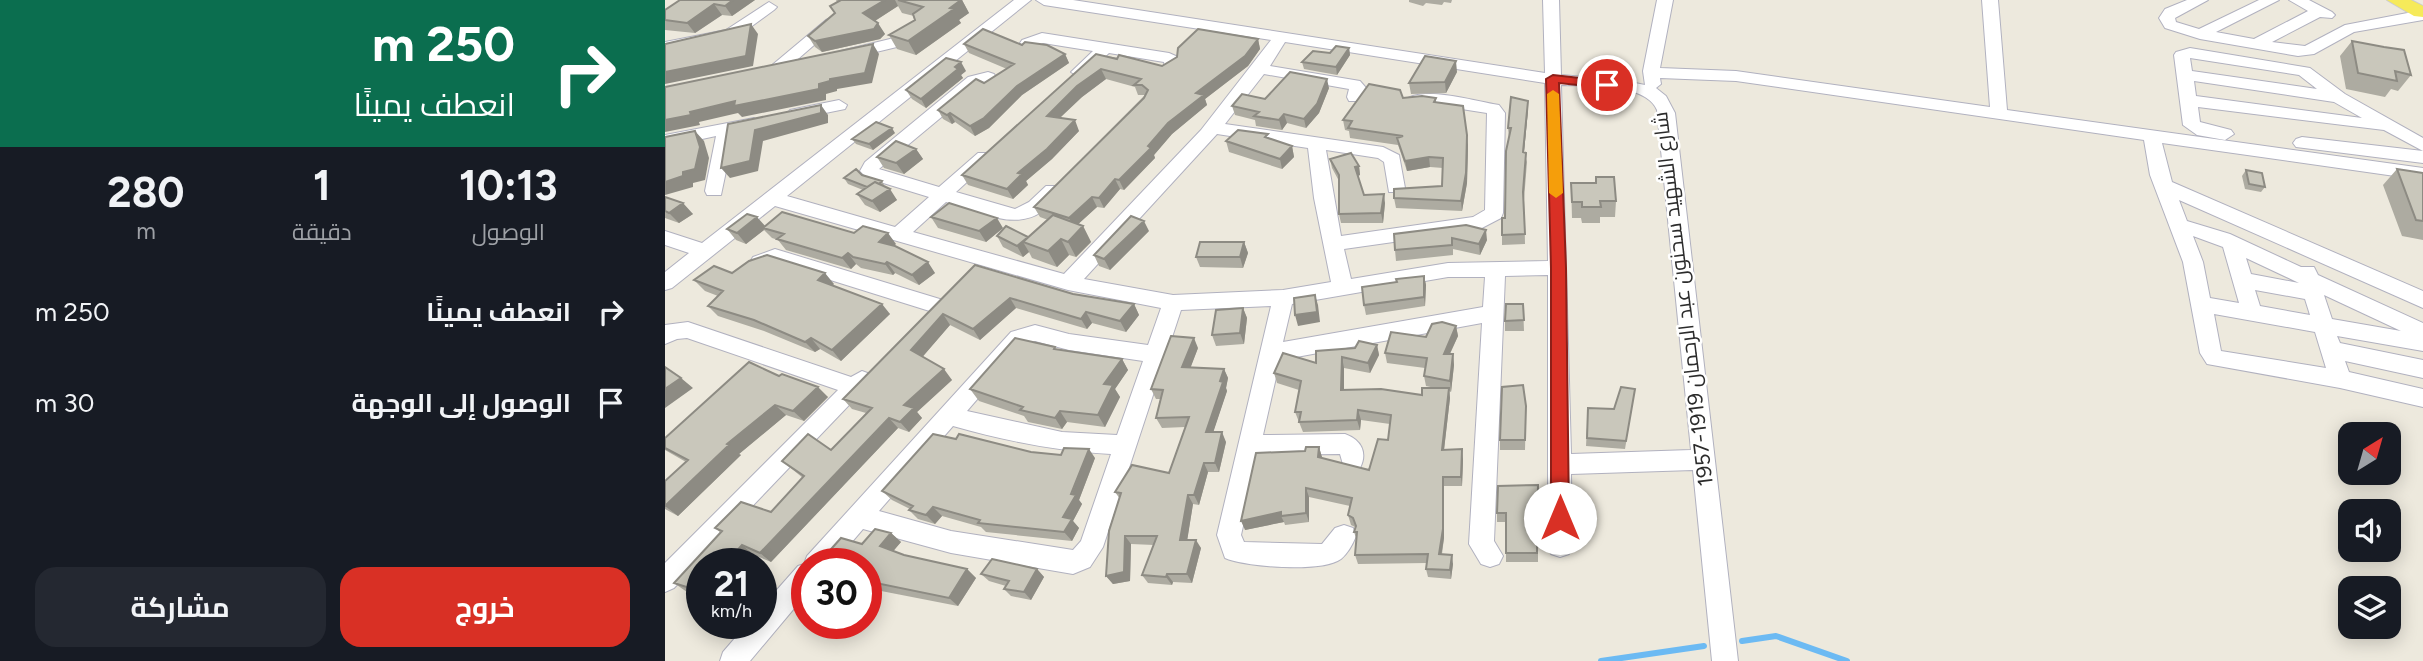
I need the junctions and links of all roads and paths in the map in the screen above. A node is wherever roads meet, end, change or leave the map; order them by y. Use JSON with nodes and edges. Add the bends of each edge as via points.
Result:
{"nodes":[{"id":1,"x":1023,"y":0,"type":"edge"},
{"id":2,"x":1044,"y":0,"type":"edge"},
{"id":3,"x":1551,"y":0,"type":"edge"},
{"id":4,"x":1665,"y":0,"type":"edge"},
{"id":5,"x":1990,"y":0,"type":"edge"},
{"id":6,"x":2200,"y":0,"type":"edge"},
{"id":7,"x":2271,"y":0,"type":"edge"},
{"id":8,"x":2297,"y":0,"type":"edge"},
{"id":9,"x":2396,"y":0,"type":"edge"},
{"id":10,"x":769,"y":7,"type":"dead end"},
{"id":11,"x":2319,"y":12,"type":"junction"},
{"id":12,"x":2423,"y":12,"type":"edge"},
{"id":13,"x":1178,"y":21,"type":"junction"},
{"id":14,"x":832,"y":22,"type":"edge"},
{"id":15,"x":2350,"y":28,"type":"junction"},
{"id":16,"x":913,"y":31,"type":"edge"},
{"id":17,"x":2200,"y":34,"type":"junction"},
{"id":18,"x":1281,"y":37,"type":"junction"},
{"id":19,"x":1028,"y":43,"type":"edge"},
{"id":20,"x":2256,"y":44,"type":"junction"},
{"id":21,"x":665,"y":47,"type":"edge"},
{"id":22,"x":1106,"y":48,"type":"junction"},
{"id":23,"x":1147,"y":54,"type":"junction"},
{"id":24,"x":1171,"y":65,"type":"edge"},
{"id":25,"x":1261,"y":69,"type":"junction"},
{"id":26,"x":1652,"y":73,"type":"junction"},
{"id":27,"x":988,"y":77,"type":"edge"},
{"id":28,"x":1553,"y":79,"type":"junction"},
{"id":29,"x":1065,"y":85,"type":"edge"},
{"id":30,"x":1653,"y":94,"type":"junction"},
{"id":31,"x":1355,"y":97,"type":"dead end"},
{"id":32,"x":2187,"y":100,"type":"junction"},
{"id":33,"x":1411,"y":102,"type":"edge"},
{"id":34,"x":839,"y":105,"type":"dead end"},
{"id":35,"x":2000,"y":114,"type":"junction"},
{"id":36,"x":726,"y":128,"type":"junction"},
{"id":37,"x":1212,"y":128,"type":"junction"},
{"id":38,"x":2393,"y":128,"type":"junction"},
{"id":39,"x":2152,"y":136,"type":"junction"},
{"id":40,"x":665,"y":141,"type":"edge"},
{"id":41,"x":1316,"y":144,"type":"junction"},
{"id":42,"x":2423,"y":145,"type":"edge"},
{"id":43,"x":993,"y":150,"type":"edge"},
{"id":44,"x":2423,"y":157,"type":"edge"},
{"id":45,"x":2423,"y":174,"type":"edge"},
{"id":46,"x":1062,"y":181,"type":"edge"},
{"id":47,"x":2165,"y":186,"type":"junction"},
{"id":48,"x":1396,"y":188,"type":"edge"},
{"id":49,"x":713,"y":191,"type":"dead end"},
{"id":50,"x":941,"y":196,"type":"junction"},
{"id":51,"x":771,"y":198,"type":"junction"},
{"id":52,"x":2179,"y":225,"type":"junction"},
{"id":53,"x":898,"y":235,"type":"junction"},
{"id":54,"x":665,"y":238,"type":"edge"},
{"id":55,"x":2232,"y":243,"type":"junction"},
{"id":56,"x":1334,"y":244,"type":"junction"},
{"id":57,"x":2299,"y":247,"type":"junction"},
{"id":58,"x":705,"y":251,"type":"junction"},
{"id":59,"x":983,"y":259,"type":"junction"},
{"id":60,"x":760,"y":262,"type":"edge"},
{"id":61,"x":1495,"y":268,"type":"junction"},
{"id":62,"x":1558,"y":268,"type":"junction"},
{"id":63,"x":2243,"y":280,"type":"junction"},
{"id":64,"x":665,"y":283,"type":"edge"},
{"id":65,"x":1068,"y":283,"type":"junction"},
{"id":66,"x":2311,"y":286,"type":"junction"},
{"id":67,"x":1343,"y":289,"type":"junction"},
{"id":68,"x":1283,"y":298,"type":"junction"},
{"id":69,"x":2423,"y":300,"type":"edge"},
{"id":70,"x":1173,"y":303,"type":"junction"},
{"id":71,"x":2203,"y":304,"type":"junction"},
{"id":72,"x":936,"y":305,"type":"junction"},
{"id":73,"x":1493,"y":313,"type":"junction"},
{"id":74,"x":2252,"y":313,"type":"junction"},
{"id":75,"x":918,"y":323,"type":"edge"},
{"id":76,"x":2324,"y":326,"type":"junction"},
{"id":77,"x":2423,"y":332,"type":"edge"},
{"id":78,"x":665,"y":336,"type":"edge"},
{"id":79,"x":2423,"y":343,"type":"edge"},
{"id":80,"x":2331,"y":350,"type":"junction"},
{"id":81,"x":1271,"y":353,"type":"junction"},
{"id":82,"x":761,"y":355,"type":"junction"},
{"id":83,"x":1157,"y":355,"type":"junction"},
{"id":84,"x":882,"y":360,"type":"edge"},
{"id":85,"x":2423,"y":369,"type":"edge"},
{"id":86,"x":742,"y":372,"type":"edge"},
{"id":87,"x":2340,"y":379,"type":"junction"},
{"id":88,"x":854,"y":387,"type":"junction"},
{"id":89,"x":2423,"y":398,"type":"edge"},
{"id":90,"x":948,"y":415,"type":"junction"},
{"id":91,"x":1126,"y":445,"type":"junction"},
{"id":92,"x":1248,"y":445,"type":"junction"},
{"id":93,"x":1702,"y":460,"type":"junction"},
{"id":94,"x":1352,"y":461,"type":"dead end"},
{"id":95,"x":1559,"y":464,"type":"junction"},
{"id":96,"x":857,"y":516,"type":"junction"},
{"id":97,"x":1344,"y":536,"type":"dead end"},
{"id":98,"x":1560,"y":546,"type":"dead end"},
{"id":99,"x":830,"y":548,"type":"edge"},
{"id":100,"x":1490,"y":556,"type":"dead end"},
{"id":101,"x":665,"y":580,"type":"edge"},
{"id":102,"x":791,"y":593,"type":"edge"},
{"id":103,"x":733,"y":661,"type":"edge"},
{"id":104,"x":1725,"y":661,"type":"edge"}],
"edges":[{"from":1,"to":51,"type":"street"},
{"from":2,"to":13,"type":"street","name":"شارع الشهيد سحنون عبد الرحمان 1919-1957"},
{"from":3,"to":28,"type":"street"},
{"from":4,"to":26,"type":"street"},
{"from":5,"to":35,"type":"street"},
{"from":6,"to":17,"type":"street","via":[[2170,12],[2167,18],[2180,30]]},
{"from":7,"to":17,"type":"street"},
{"from":8,"to":11,"type":"street"},
{"from":9,"to":12,"type":"main road"},
{"from":10,"to":21,"type":"street","via":[[731,34]]},
{"from":11,"to":15,"type":"street"},
{"from":11,"to":20,"type":"street"},
{"from":12,"to":15,"type":"street"},
{"from":13,"to":18,"type":"street","name":"شارع الشهيد سحنون عبد الرحمان 1919-1957"},
{"from":13,"to":23,"type":"street"},
{"from":14,"to":16,"type":"street","via":[[770,70],[886,46]]},
{"from":15,"to":20,"type":"street","via":[[2308,51]]},
{"from":17,"to":20,"type":"street"},
{"from":18,"to":25,"type":"street"},
{"from":18,"to":28,"type":"street","name":"شارع الشهيد سحنون عبد الرحمان 1919-1957"},
{"from":19,"to":22,"type":"street","via":[[1042,38]]},
{"from":22,"to":23,"type":"street"},
{"from":22,"to":29,"type":"street"},
{"from":23,"to":24,"type":"street","via":[[1169,58]]},
{"from":25,"to":31,"type":"street","via":[[1354,85],[1359,89]]},
{"from":25,"to":37,"type":"street"},
{"from":26,"to":30,"type":"street"},
{"from":26,"to":35,"type":"street","via":[[1736,76]]},
{"from":27,"to":50,"type":"street","via":[[974,81],[869,171]]},
{"from":28,"to":30,"type":"street","name":"شارع الشهيد سحنون عبد الرحمان 1919-1957"},
{"from":28,"to":62,"type":"street"},
{"from":30,"to":93,"type":"street","name":"شارع الشهيد سحنون عبد الرحمان 1919-1957","via":[[1666,113]]},
{"from":32,"to":38,"type":"street"},
{"from":32,"to":38,"type":"street","via":[[2182,55],[2190,53],[2304,71],[2339,98]]},
{"from":32,"to":44,"type":"street","via":[[2192,125],[2203,131]]},
{"from":33,"to":56,"type":"street","via":[[1423,97],[1496,113],[1494,213],[1478,223]]},
{"from":34,"to":36,"type":"street"},
{"from":35,"to":39,"type":"street"},
{"from":36,"to":40,"type":"street"},
{"from":36,"to":49,"type":"street"},
{"from":37,"to":41,"type":"street"},
{"from":37,"to":65,"type":"street"},
{"from":38,"to":42,"type":"street"},
{"from":39,"to":45,"type":"street"},
{"from":39,"to":47,"type":"street"},
{"from":41,"to":48,"type":"street","via":[[1389,155]]},
{"from":41,"to":56,"type":"street"},
{"from":43,"to":50,"type":"street"},
{"from":46,"to":50,"type":"street","via":[[1035,208],[1015,216]]},
{"from":47,"to":52,"type":"street"},
{"from":47,"to":57,"type":"street"},
{"from":50,"to":53,"type":"street"},
{"from":51,"to":53,"type":"street"},
{"from":51,"to":58,"type":"street"},
{"from":52,"to":55,"type":"street"},
{"from":52,"to":71,"type":"street"},
{"from":53,"to":59,"type":"street"},
{"from":54,"to":58,"type":"street"},
{"from":55,"to":63,"type":"street"},
{"from":55,"to":66,"type":"street"},
{"from":56,"to":67,"type":"street"},
{"from":57,"to":66,"type":"street"},
{"from":57,"to":69,"type":"street"},
{"from":58,"to":64,"type":"street"},
{"from":59,"to":65,"type":"street"},
{"from":59,"to":72,"type":"street"},
{"from":60,"to":72,"type":"street","via":[[775,256]]},
{"from":61,"to":62,"type":"street"},
{"from":61,"to":67,"type":"street","via":[[1427,273]]},
{"from":61,"to":73,"type":"street"},
{"from":62,"to":95,"type":"street"},
{"from":63,"to":66,"type":"street"},
{"from":63,"to":74,"type":"street"},
{"from":65,"to":70,"type":"street"},
{"from":66,"to":76,"type":"street"},
{"from":66,"to":77,"type":"street"},
{"from":67,"to":68,"type":"street"},
{"from":68,"to":70,"type":"street"},
{"from":68,"to":81,"type":"street"},
{"from":70,"to":83,"type":"street"},
{"from":71,"to":74,"type":"street"},
{"from":71,"to":87,"type":"street","via":[[2211,353],[2218,360]]},
{"from":72,"to":75,"type":"street"},
{"from":73,"to":81,"type":"street"},
{"from":73,"to":100,"type":"street","via":[[1481,544]]},
{"from":74,"to":76,"type":"street"},
{"from":76,"to":79,"type":"street"},
{"from":76,"to":80,"type":"street"},
{"from":78,"to":82,"type":"street","via":[[688,330]]},
{"from":80,"to":85,"type":"street"},
{"from":80,"to":87,"type":"street"},
{"from":81,"to":92,"type":"street"},
{"from":82,"to":86,"type":"street"},
{"from":82,"to":88,"type":"street"},
{"from":83,"to":90,"type":"street","via":[[1026,334],[1010,345]]},
{"from":83,"to":91,"type":"street"},
{"from":84,"to":88,"type":"street"},
{"from":87,"to":89,"type":"street"},
{"from":88,"to":101,"type":"street"},
{"from":90,"to":91,"type":"street","via":[[1062,442]]},
{"from":90,"to":96,"type":"street"},
{"from":91,"to":96,"type":"street","via":[[1091,547],[1073,562],[951,542]]},
{"from":92,"to":94,"type":"street","via":[[1345,444],[1353,452]]},
{"from":92,"to":97,"type":"street","via":[[1230,535],[1234,550],[1323,555]]},
{"from":93,"to":95,"type":"street"},
{"from":93,"to":104,"type":"street","name":"شارع الشهيد سحنون عبد الرحمان 1919-1957"},
{"from":95,"to":98,"type":"street"},
{"from":96,"to":99,"type":"street"},
{"from":102,"to":103,"type":"street"}]}
